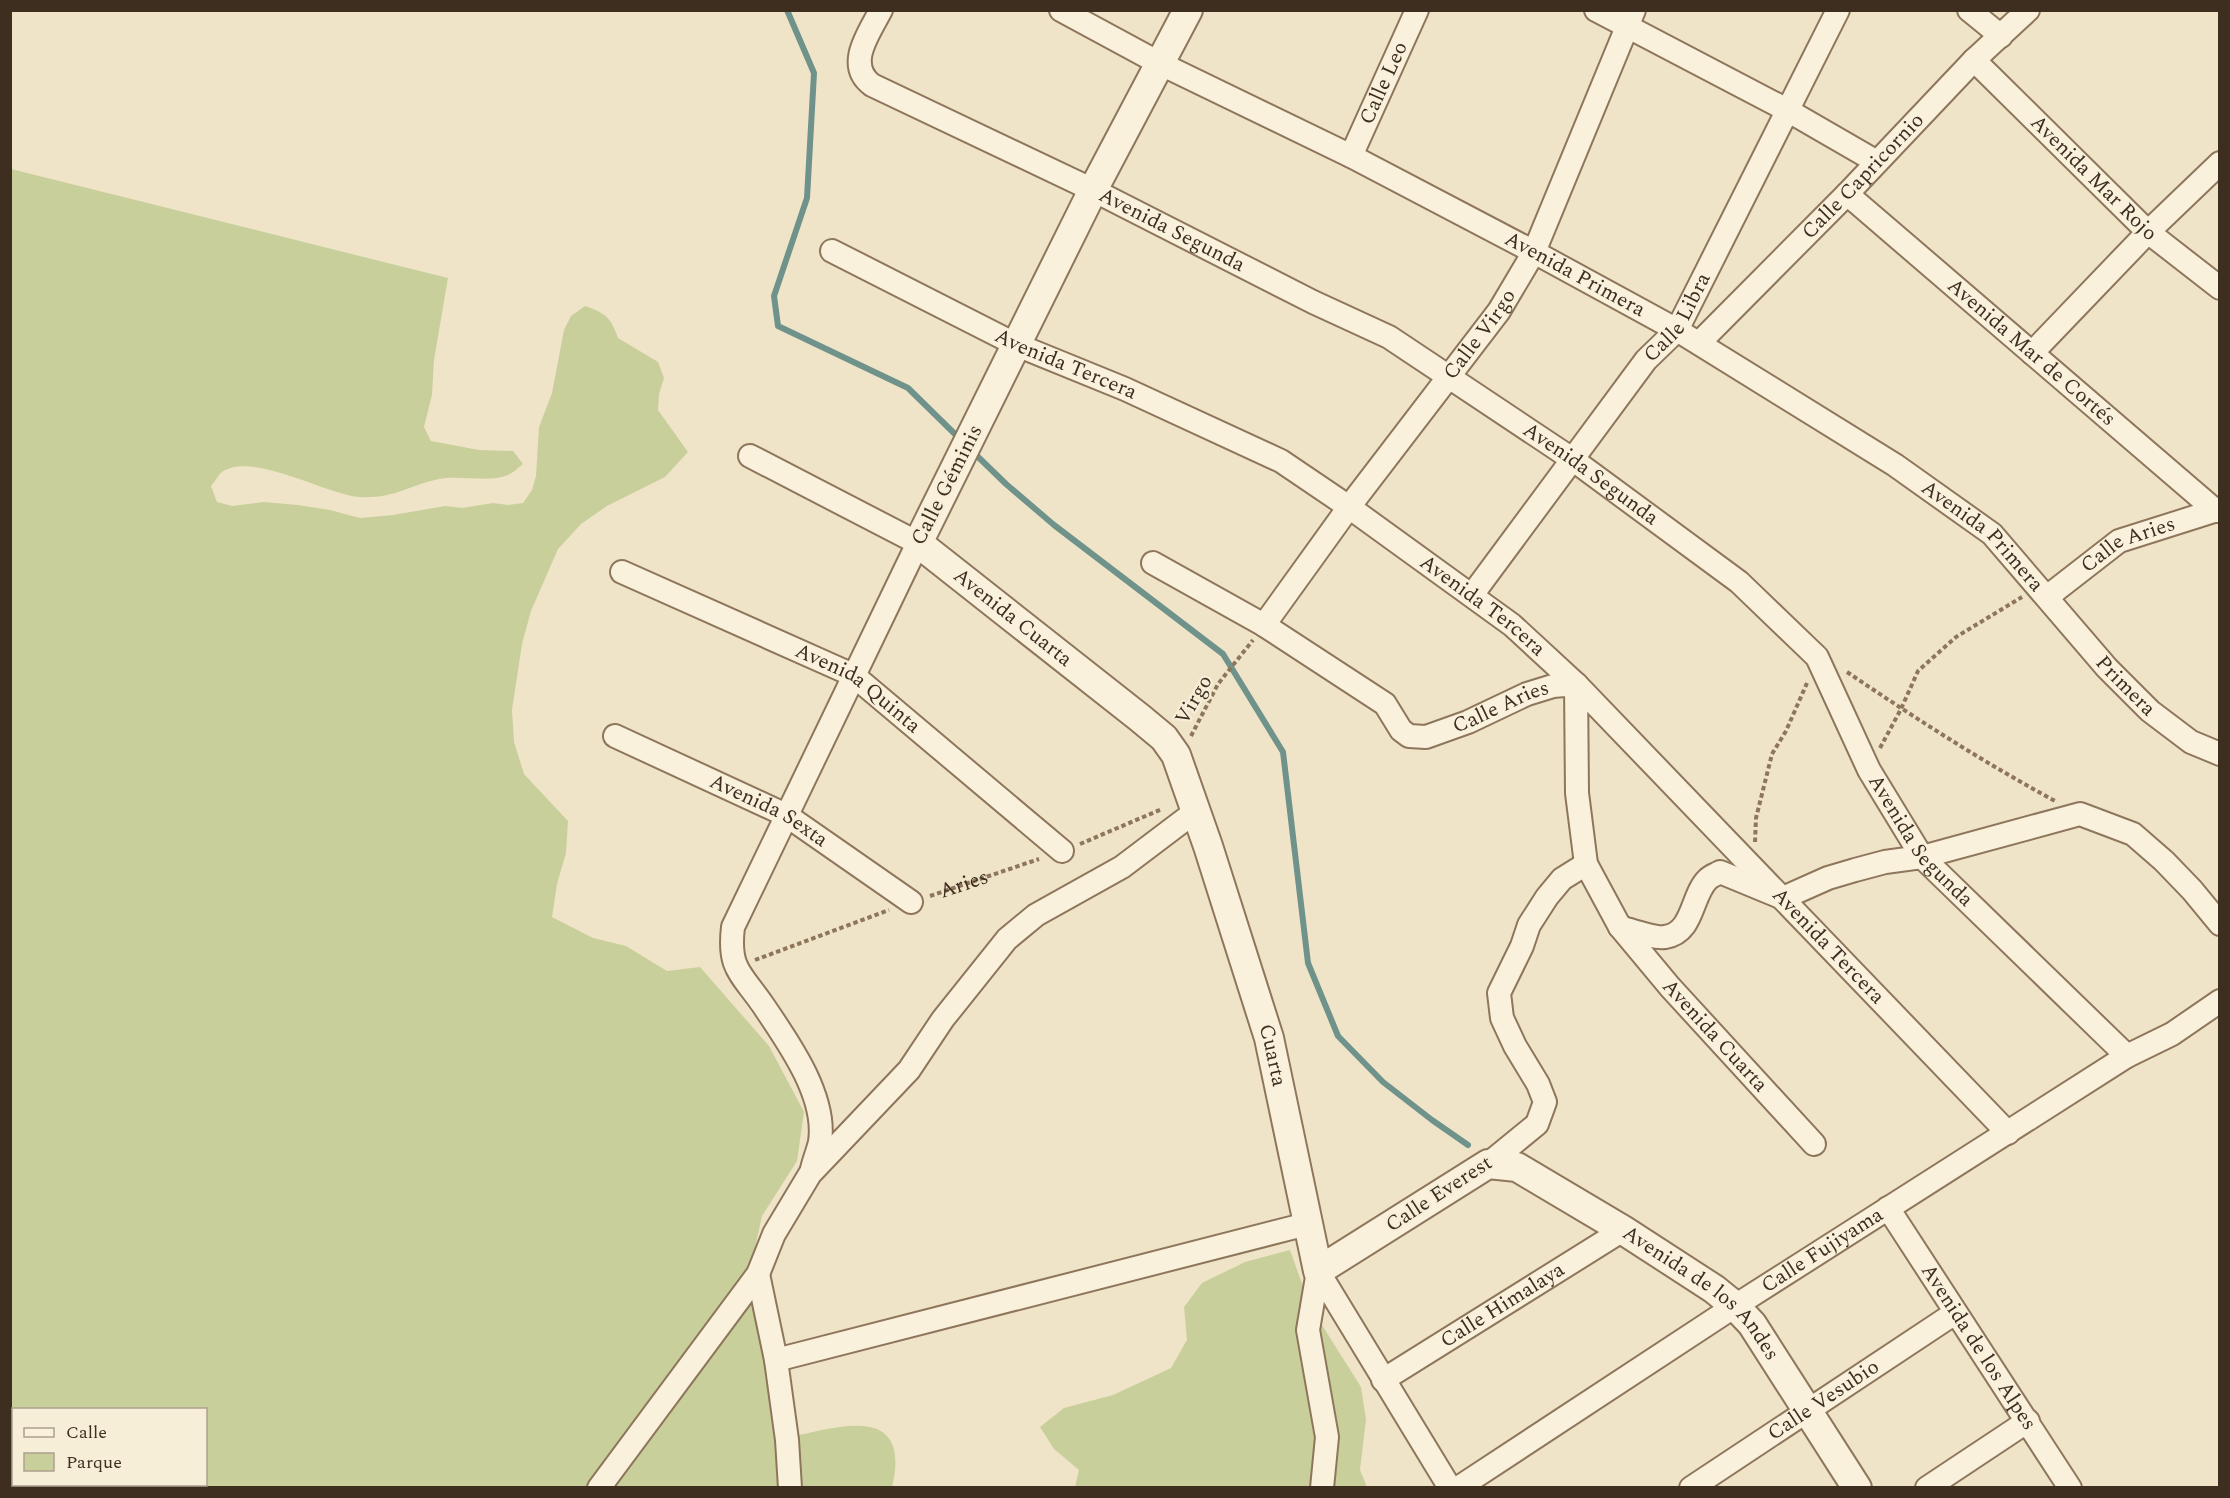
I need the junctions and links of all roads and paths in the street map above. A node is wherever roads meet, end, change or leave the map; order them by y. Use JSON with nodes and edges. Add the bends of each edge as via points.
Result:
{"nodes":[{"id":1,"x":881,"y":10,"type":"edge"},
{"id":2,"x":1061,"y":10,"type":"edge"},
{"id":3,"x":1188,"y":10,"type":"edge"},
{"id":4,"x":1416,"y":10,"type":"edge"},
{"id":5,"x":1596,"y":10,"type":"edge"},
{"id":6,"x":1838,"y":10,"type":"edge"},
{"id":7,"x":1969,"y":10,"type":"edge"},
{"id":8,"x":2028,"y":10,"type":"edge"},
{"id":9,"x":1630,"y":18,"type":"edge"},
{"id":10,"x":2001,"y":36,"type":"junction"},
{"id":11,"x":1974,"y":60,"type":"junction"},
{"id":12,"x":1159,"y":63,"type":"junction"},
{"id":13,"x":1787,"y":110,"type":"junction"},
{"id":14,"x":1351,"y":156,"type":"junction"},
{"id":15,"x":1877,"y":162,"type":"junction"},
{"id":16,"x":2220,"y":163,"type":"edge"},
{"id":17,"x":1093,"y":190,"type":"junction"},
{"id":18,"x":1847,"y":194,"type":"junction"},
{"id":19,"x":2148,"y":232,"type":"junction"},
{"id":20,"x":832,"y":251,"type":"dead end"},
{"id":21,"x":1534,"y":252,"type":"junction"},
{"id":22,"x":2220,"y":288,"type":"edge"},
{"id":23,"x":1677,"y":330,"type":"junction"},
{"id":24,"x":1699,"y":343,"type":"junction"},
{"id":25,"x":1017,"y":345,"type":"junction"},
{"id":26,"x":2032,"y":353,"type":"junction"},
{"id":27,"x":1449,"y":376,"type":"junction"},
{"id":28,"x":750,"y":456,"type":"dead end"},
{"id":29,"x":1572,"y":459,"type":"junction"},
{"id":30,"x":1349,"y":507,"type":"junction"},
{"id":31,"x":2218,"y":510,"type":"edge"},
{"id":32,"x":918,"y":543,"type":"junction"},
{"id":33,"x":1153,"y":562,"type":"dead end"},
{"id":34,"x":622,"y":572,"type":"dead end"},
{"id":35,"x":1472,"y":595,"type":"junction"},
{"id":36,"x":2047,"y":597,"type":"junction"},
{"id":37,"x":1264,"y":625,"type":"junction"},
{"id":38,"x":1817,"y":657,"type":"junction"},
{"id":39,"x":1238,"y":660,"type":"dead end"},
{"id":40,"x":853,"y":675,"type":"junction"},
{"id":41,"x":1576,"y":684,"type":"junction"},
{"id":42,"x":1901,"y":709,"type":"junction"},
{"id":43,"x":615,"y":736,"type":"dead end"},
{"id":44,"x":2220,"y":754,"type":"edge"},
{"id":45,"x":1176,"y":755,"type":"junction"},
{"id":46,"x":1869,"y":770,"type":"junction"},
{"id":47,"x":1193,"y":804,"type":"junction"},
{"id":48,"x":2080,"y":814,"type":"junction"},
{"id":49,"x":786,"y":815,"type":"junction"},
{"id":50,"x":1209,"y":846,"type":"joint"},
{"id":51,"x":1062,"y":851,"type":"junction"},
{"id":52,"x":1757,"y":852,"type":"dead end"},
{"id":53,"x":1922,"y":856,"type":"junction"},
{"id":54,"x":1586,"y":864,"type":"junction"},
{"id":55,"x":1783,"y":898,"type":"junction"},
{"id":56,"x":911,"y":902,"type":"junction"},
{"id":57,"x":2220,"y":924,"type":"edge"},
{"id":58,"x":1620,"y":927,"type":"junction"},
{"id":59,"x":735,"y":968,"type":"junction"},
{"id":60,"x":2220,"y":1000,"type":"edge"},
{"id":61,"x":2127,"y":1056,"type":"junction"},
{"id":62,"x":2008,"y":1133,"type":"junction"},
{"id":63,"x":1814,"y":1144,"type":"dead end"},
{"id":64,"x":1488,"y":1164,"type":"junction"},
{"id":65,"x":810,"y":1174,"type":"junction"},
{"id":66,"x":1888,"y":1208,"type":"junction"},
{"id":67,"x":1307,"y":1224,"type":"junction"},
{"id":68,"x":1623,"y":1230,"type":"junction"},
{"id":69,"x":1318,"y":1271,"type":"junction"},
{"id":70,"x":758,"y":1274,"type":"junction"},
{"id":71,"x":1736,"y":1306,"type":"junction"},
{"id":72,"x":1956,"y":1313,"type":"junction"},
{"id":73,"x":776,"y":1360,"type":"junction"},
{"id":74,"x":1383,"y":1380,"type":"junction"},
{"id":75,"x":1809,"y":1412,"type":"junction"},
{"id":76,"x":2028,"y":1421,"type":"junction"},
{"id":77,"x":600,"y":1488,"type":"edge"},
{"id":78,"x":790,"y":1488,"type":"edge"},
{"id":79,"x":1322,"y":1488,"type":"edge"},
{"id":80,"x":1449,"y":1488,"type":"edge"},
{"id":81,"x":1458,"y":1488,"type":"edge"},
{"id":82,"x":1692,"y":1488,"type":"edge"},
{"id":83,"x":1857,"y":1488,"type":"edge"},
{"id":84,"x":1927,"y":1488,"type":"edge"},
{"id":85,"x":2070,"y":1488,"type":"edge"}],
"edges":[{"from":1,"to":17,"type":"street","name":"Avenida Segunda","via":[[861,50],[859,62],[866,81]]},
{"from":2,"to":12,"type":"street","name":"Avenida Primera"},
{"from":3,"to":12,"type":"street","name":"Calle Géminis"},
{"from":4,"to":14,"type":"street","name":"Calle Leo"},
{"from":5,"to":9,"type":"street"},
{"from":6,"to":13,"type":"street","name":"Calle Libra"},
{"from":7,"to":10,"type":"street"},
{"from":8,"to":10,"type":"street","name":"Calle Capricornio"},
{"from":9,"to":13,"type":"street"},
{"from":9,"to":21,"type":"street","name":"Calle Virgo"},
{"from":10,"to":11,"type":"street","name":"Calle Capricornio"},
{"from":11,"to":15,"type":"street","name":"Calle Capricornio"},
{"from":11,"to":19,"type":"street","name":"Avenida Mar Rojo"},
{"from":12,"to":14,"type":"street","name":"Avenida Primera"},
{"from":12,"to":17,"type":"street","name":"Calle Géminis"},
{"from":13,"to":15,"type":"street"},
{"from":13,"to":23,"type":"street","name":"Calle Libra"},
{"from":14,"to":21,"type":"street","name":"Avenida Primera"},
{"from":15,"to":18,"type":"street","name":"Calle Capricornio"},
{"from":16,"to":19,"type":"street"},
{"from":17,"to":25,"type":"street","name":"Calle Géminis"},
{"from":17,"to":27,"type":"street","name":"Avenida Segunda","via":[[1389,337]]},
{"from":18,"to":24,"type":"street","name":"Calle Capricornio"},
{"from":18,"to":26,"type":"street","name":"Avenida Mar de Cortés"},
{"from":19,"to":22,"type":"street","name":"Avenida Mar Rojo"},
{"from":19,"to":26,"type":"street"},
{"from":20,"to":25,"type":"street","name":"Avenida Tercera"},
{"from":21,"to":23,"type":"street","name":"Avenida Primera"},
{"from":21,"to":27,"type":"street","name":"Calle Virgo","via":[[1499,311]]},
{"from":23,"to":24,"type":"street","name":"Avenida Primera"},
{"from":23,"to":29,"type":"street","name":"Calle Libra","via":[[1646,360]]},
{"from":24,"to":36,"type":"street","name":"Avenida Primera","via":[[1895,465],[1992,534]]},
{"from":25,"to":30,"type":"street","name":"Avenida Tercera","via":[[1125,388],[1281,460]]},
{"from":25,"to":32,"type":"street","name":"Calle Géminis"},
{"from":26,"to":31,"type":"street","name":"Avenida Mar de Cortés"},
{"from":27,"to":29,"type":"street","name":"Avenida Segunda"},
{"from":27,"to":30,"type":"street","name":"Calle Virgo"},
{"from":28,"to":32,"type":"street","name":"Avenida Cuarta"},
{"from":29,"to":35,"type":"street","name":"Calle Libra"},
{"from":29,"to":38,"type":"street","name":"Avenida Segunda","via":[[1738,582]]},
{"from":30,"to":35,"type":"street","name":"Avenida Tercera"},
{"from":30,"to":37,"type":"street","name":"Calle Virgo"},
{"from":31,"to":36,"type":"street","name":"Calle Aries","via":[[2119,541]]},
{"from":32,"to":40,"type":"street","name":"Calle Géminis"},
{"from":32,"to":45,"type":"street","name":"Avenida Cuarta","via":[[1140,718],[1164,738]]},
{"from":33,"to":37,"type":"street"},
{"from":34,"to":40,"type":"street","name":"Avenida Quinta"},
{"from":35,"to":41,"type":"street","name":"Avenida Tercera","via":[[1512,625]]},
{"from":36,"to":42,"type":"path","via":[[2020,597],[1956,637],[1918,671]]},
{"from":36,"to":44,"type":"street","name":"Primera","via":[[2107,668],[2151,711],[2191,742]]},
{"from":37,"to":41,"type":"street","name":"Calle Aries","via":[[1385,704],[1409,736],[1426,737],[1527,694]]},
{"from":38,"to":42,"type":"path"},
{"from":38,"to":46,"type":"street","name":"Avenida Segunda"},
{"from":38,"to":52,"type":"path","via":[[1799,704],[1772,754],[1756,818]]},
{"from":39,"to":45,"type":"path","name":"Virgo","via":[[1218,684],[1191,736]]},
{"from":40,"to":49,"type":"street","name":"Calle Géminis"},
{"from":40,"to":51,"type":"street","name":"Avenida Quinta"},
{"from":41,"to":54,"type":"street","via":[[1578,793]]},
{"from":41,"to":55,"type":"street","name":"Avenida Tercera"},
{"from":42,"to":46,"type":"path"},
{"from":42,"to":48,"type":"path"},
{"from":43,"to":49,"type":"street","name":"Avenida Sexta"},
{"from":45,"to":47,"type":"street","name":"Avenida Cuarta"},
{"from":46,"to":53,"type":"street","name":"Avenida Segunda"},
{"from":47,"to":50,"type":"street","name":"Avenida Cuarta"},
{"from":47,"to":51,"type":"path","name":"Aries"},
{"from":47,"to":65,"type":"street","via":[[1122,867],[1036,915],[1007,939],[943,1019],[909,1070]]},
{"from":48,"to":53,"type":"street"},
{"from":48,"to":57,"type":"street","via":[[2133,834],[2164,861]]},
{"from":49,"to":56,"type":"street","name":"Avenida Sexta"},
{"from":49,"to":59,"type":"street","name":"Calle Géminis","via":[[733,927],[730,945]]},
{"from":50,"to":67,"type":"street","name":"Cuarta","via":[[1269,1038]]},
{"from":51,"to":56,"type":"path","name":"Aries"},
{"from":53,"to":55,"type":"street","via":[[1828,878]]},
{"from":53,"to":61,"type":"street","name":"Avenida Segunda"},
{"from":54,"to":58,"type":"street","name":"Avenida Cuarta"},
{"from":54,"to":64,"type":"street","name":"Calle Everest","via":[[1562,879],[1547,897],[1529,925],[1499,993],[1502,1018],[1545,1102],[1537,1124]]},
{"from":55,"to":58,"type":"street","via":[[1720,872],[1708,879],[1690,918],[1676,934],[1664,938]]},
{"from":55,"to":62,"type":"street","name":"Avenida Tercera"},
{"from":56,"to":59,"type":"path","name":"Aries"},
{"from":58,"to":63,"type":"street","name":"Avenida Cuarta"},
{"from":59,"to":65,"type":"street","via":[[809,1081],[820,1116],[820,1142]]},
{"from":60,"to":61,"type":"street","via":[[2172,1034]]},
{"from":61,"to":62,"type":"street","name":"Calle Fujiyama"},
{"from":62,"to":66,"type":"street","name":"Calle Fujiyama"},
{"from":64,"to":68,"type":"street","name":"Avenida de los Andes","via":[[1517,1167]]},
{"from":64,"to":69,"type":"street","name":"Calle Everest"},
{"from":65,"to":70,"type":"street","via":[[774,1234]]},
{"from":66,"to":71,"type":"street","name":"Calle Fujiyama"},
{"from":66,"to":72,"type":"street","name":"Avenida de los Alpes"},
{"from":67,"to":69,"type":"street","name":"Cuarta"},
{"from":67,"to":73,"type":"street"},
{"from":68,"to":71,"type":"street","name":"Avenida de los Andes"},
{"from":68,"to":74,"type":"street","name":"Calle Himalaya"},
{"from":69,"to":74,"type":"street"},
{"from":69,"to":79,"type":"street","via":[[1308,1330],[1327,1437]]},
{"from":70,"to":73,"type":"street"},
{"from":70,"to":77,"type":"street"},
{"from":71,"to":75,"type":"street","name":"Avenida de los Andes"},
{"from":71,"to":81,"type":"street","name":"Calle Fujiyama"},
{"from":72,"to":75,"type":"street","name":"Calle Vesubio"},
{"from":72,"to":76,"type":"street","name":"Avenida de los Alpes"},
{"from":73,"to":78,"type":"street"},
{"from":74,"to":80,"type":"street"},
{"from":75,"to":82,"type":"street","name":"Calle Vesubio"},
{"from":75,"to":83,"type":"street","name":"Avenida de los Andes"},
{"from":76,"to":84,"type":"street"},
{"from":76,"to":85,"type":"street","name":"Avenida de los Alpes"}]}
